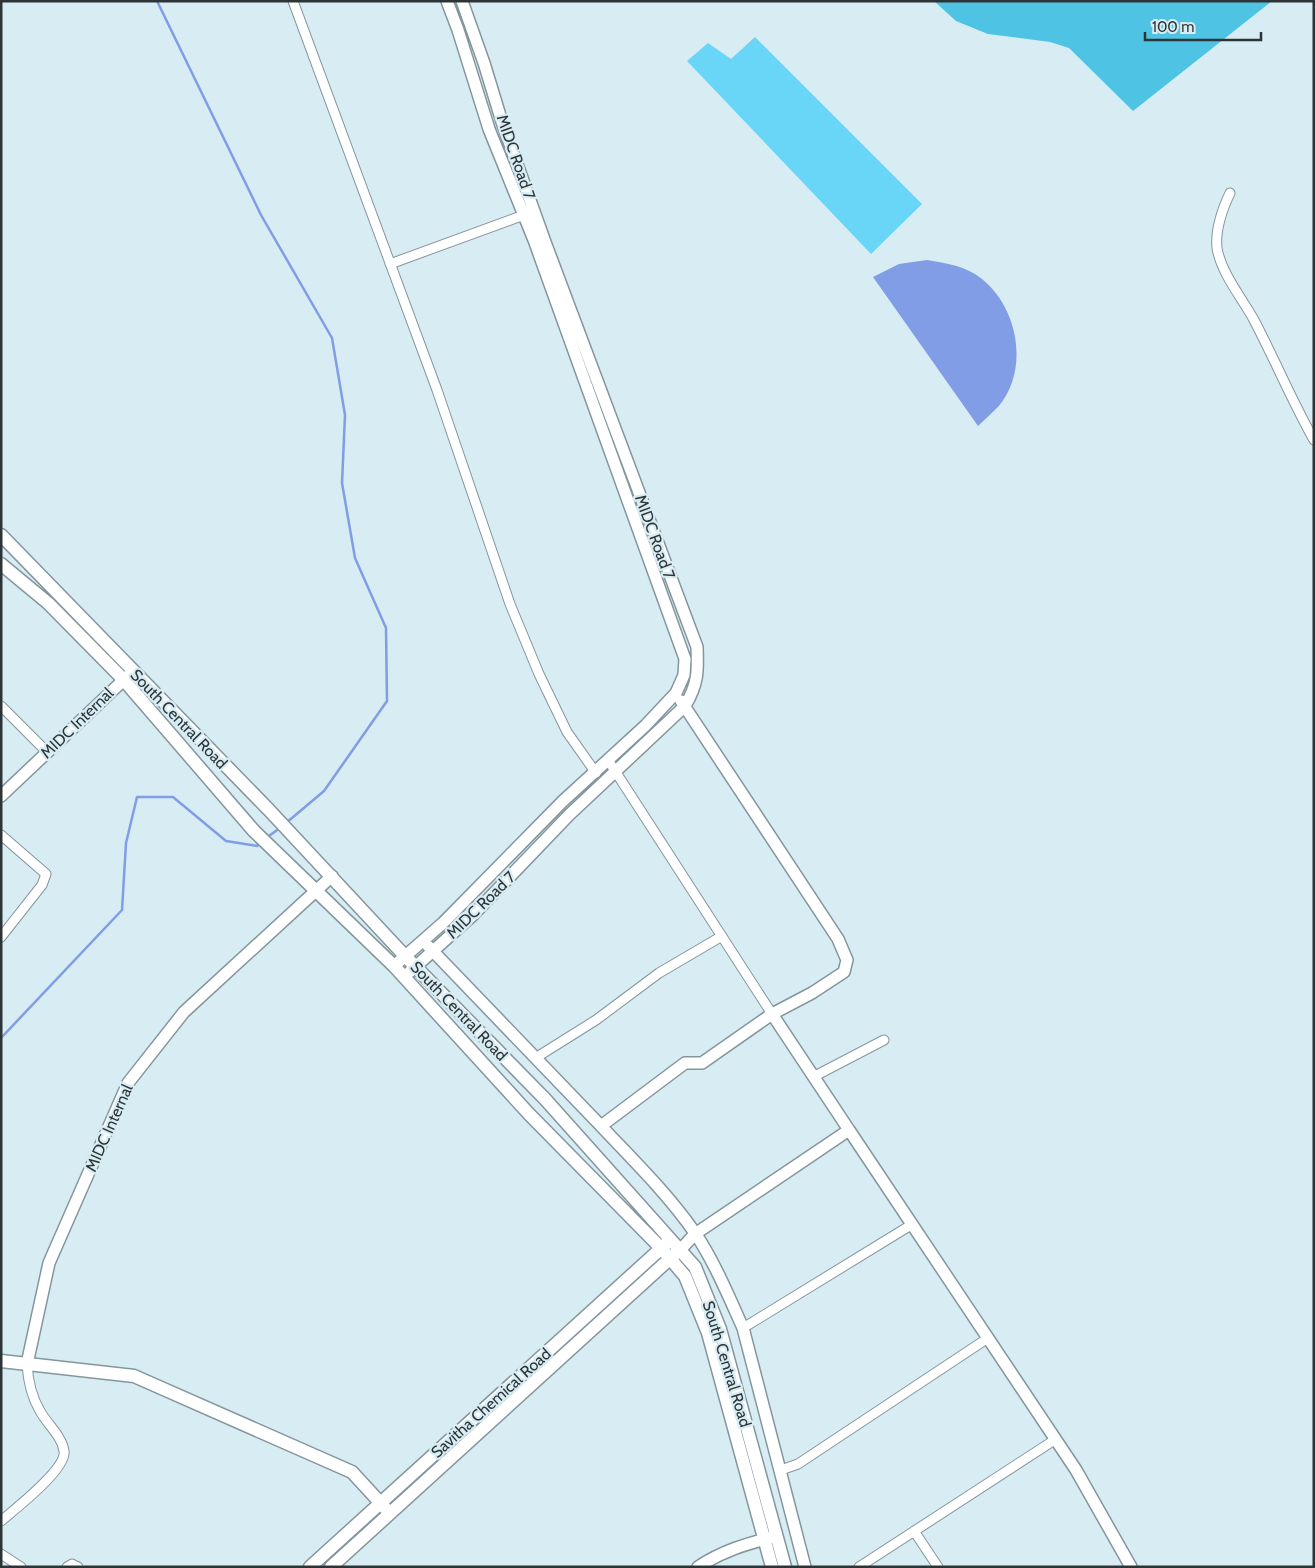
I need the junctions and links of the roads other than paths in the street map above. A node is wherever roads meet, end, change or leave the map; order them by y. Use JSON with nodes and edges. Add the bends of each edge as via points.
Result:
{"nodes":[{"id":1,"x":293,"y":1,"type":"edge"},
{"id":2,"x":447,"y":1,"type":"edge"},
{"id":3,"x":462,"y":1,"type":"edge"},
{"id":4,"x":502,"y":122,"type":"junction"},
{"id":5,"x":489,"y":129,"type":"junction"},
{"id":6,"x":1230,"y":193,"type":"dead end"},
{"id":7,"x":524,"y":215,"type":"junction"},
{"id":8,"x":390,"y":264,"type":"junction"},
{"id":9,"x":588,"y":360,"type":"junction"},
{"id":10,"x":577,"y":364,"type":"junction"},
{"id":11,"x":1314,"y":440,"type":"edge"},
{"id":12,"x":1,"y":535,"type":"edge"},
{"id":13,"x":1,"y":564,"type":"edge"},
{"id":14,"x":677,"y":598,"type":"junction"},
{"id":15,"x":665,"y":601,"type":"junction"},
{"id":16,"x":128,"y":675,"type":"junction"},
{"id":17,"x":676,"y":693,"type":"junction"},
{"id":18,"x":1,"y":706,"type":"edge"},
{"id":19,"x":685,"y":706,"type":"junction"},
{"id":20,"x":47,"y":752,"type":"junction"},
{"id":21,"x":608,"y":760,"type":"junction"},
{"id":22,"x":614,"y":771,"type":"junction"},
{"id":23,"x":596,"y":772,"type":"junction"},
{"id":24,"x":1,"y":796,"type":"edge"},
{"id":25,"x":1,"y":835,"type":"edge"},
{"id":26,"x":332,"y":876,"type":"junction"},
{"id":27,"x":317,"y":890,"type":"junction"},
{"id":28,"x":1,"y":936,"type":"edge"},
{"id":29,"x":722,"y":936,"type":"junction"},
{"id":30,"x":423,"y":941,"type":"junction"},
{"id":31,"x":433,"y":951,"type":"junction"},
{"id":32,"x":405,"y":956,"type":"junction"},
{"id":33,"x":394,"y":966,"type":"junction"},
{"id":34,"x":415,"y":966,"type":"junction"},
{"id":35,"x":404,"y":977,"type":"junction"},
{"id":36,"x":772,"y":1014,"type":"junction"},
{"id":37,"x":884,"y":1040,"type":"dead end"},
{"id":38,"x":537,"y":1057,"type":"junction"},
{"id":39,"x":813,"y":1077,"type":"junction"},
{"id":40,"x":601,"y":1126,"type":"junction"},
{"id":41,"x":849,"y":1130,"type":"junction"},
{"id":42,"x":911,"y":1225,"type":"junction"},
{"id":43,"x":695,"y":1234,"type":"junction"},
{"id":44,"x":672,"y":1239,"type":"junction"},
{"id":45,"x":661,"y":1248,"type":"junction"},
{"id":46,"x":681,"y":1249,"type":"junction"},
{"id":47,"x":670,"y":1258,"type":"junction"},
{"id":48,"x":743,"y":1328,"type":"junction"},
{"id":49,"x":988,"y":1338,"type":"junction"},
{"id":50,"x":1,"y":1361,"type":"edge"},
{"id":51,"x":28,"y":1364,"type":"junction"},
{"id":52,"x":1056,"y":1439,"type":"junction"},
{"id":53,"x":781,"y":1470,"type":"junction"},
{"id":54,"x":380,"y":1503,"type":"junction"},
{"id":55,"x":390,"y":1513,"type":"junction"},
{"id":56,"x":1,"y":1521,"type":"edge"},
{"id":57,"x":914,"y":1531,"type":"junction"},
{"id":58,"x":770,"y":1537,"type":"junction"},
{"id":59,"x":1,"y":1554,"type":"edge"},
{"id":60,"x":22,"y":1567,"type":"edge"},
{"id":61,"x":67,"y":1567,"type":"edge"},
{"id":62,"x":78,"y":1567,"type":"edge"},
{"id":63,"x":310,"y":1567,"type":"edge"},
{"id":64,"x":330,"y":1567,"type":"edge"},
{"id":65,"x":698,"y":1567,"type":"edge"},
{"id":66,"x":772,"y":1567,"type":"edge"},
{"id":67,"x":785,"y":1567,"type":"edge"},
{"id":68,"x":804,"y":1567,"type":"edge"},
{"id":69,"x":859,"y":1567,"type":"edge"},
{"id":70,"x":938,"y":1567,"type":"edge"},
{"id":71,"x":1130,"y":1567,"type":"edge"}],
"edges":[{"from":1,"to":8,"type":"street"},
{"from":2,"to":5,"type":"street","name":"MIDC Road 7"},
{"from":3,"to":4,"type":"street","name":"MIDC Road 7"},
{"from":4,"to":5,"type":"street"},
{"from":4,"to":9,"type":"street","name":"MIDC Road 7"},
{"from":5,"to":7,"type":"street","name":"MIDC Road 7"},
{"from":6,"to":11,"type":"street","via":[[1220,216],[1217,234],[1220,260]]},
{"from":7,"to":8,"type":"street"},
{"from":7,"to":10,"type":"street","name":"MIDC Road 7"},
{"from":8,"to":23,"type":"street","via":[[510,604],[538,674],[567,732]]},
{"from":9,"to":10,"type":"street"},
{"from":9,"to":14,"type":"street","name":"MIDC Road 7"},
{"from":10,"to":15,"type":"street","name":"MIDC Road 7"},
{"from":12,"to":16,"type":"main road","name":"South Central Road"},
{"from":13,"to":16,"type":"main road","name":"South Central Road"},
{"from":14,"to":15,"type":"street"},
{"from":14,"to":19,"type":"street","name":"MIDC Road 7","via":[[697,647],[698,674]]},
{"from":15,"to":17,"type":"street","name":"MIDC Road 7","via":[[685,659],[684,675]]},
{"from":16,"to":20,"type":"street","name":"MIDC Internal"},
{"from":16,"to":26,"type":"main road","name":"South Central Road"},
{"from":16,"to":27,"type":"main road","name":"South Central Road","via":[[264,840]]},
{"from":17,"to":19,"type":"street"},
{"from":17,"to":21,"type":"street","name":"MIDC Road 7"},
{"from":18,"to":20,"type":"street"},
{"from":19,"to":22,"type":"street","name":"MIDC Road 7"},
{"from":19,"to":36,"type":"street","via":[[838,940],[847,960],[844,972]]},
{"from":20,"to":24,"type":"street","name":"MIDC Internal"},
{"from":21,"to":22,"type":"street"},
{"from":21,"to":23,"type":"street","name":"MIDC Road 7"},
{"from":22,"to":29,"type":"street"},
{"from":22,"to":31,"type":"street","name":"MIDC Road 7","via":[[473,915]]},
{"from":23,"to":30,"type":"street","name":"MIDC Road 7"},
{"from":25,"to":28,"type":"street","via":[[46,874],[42,885]]},
{"from":26,"to":27,"type":"street","name":"MIDC Internal"},
{"from":26,"to":32,"type":"main road","name":"South Central Road"},
{"from":27,"to":33,"type":"main road","name":"South Central Road"},
{"from":27,"to":51,"type":"street","name":"MIDC Internal","via":[[184,1012],[128,1083],[49,1263]]},
{"from":29,"to":36,"type":"street"},
{"from":29,"to":38,"type":"street","via":[[659,973],[596,1020]]},
{"from":30,"to":31,"type":"street"},
{"from":30,"to":32,"type":"street","name":"MIDC Road 7"},
{"from":31,"to":34,"type":"street","name":"MIDC Road 7"},
{"from":31,"to":38,"type":"street"},
{"from":32,"to":33,"type":"street","name":"MIDC Road 7"},
{"from":32,"to":34,"type":"main road","name":"South Central Road"},
{"from":33,"to":35,"type":"main road","name":"South Central Road"},
{"from":34,"to":35,"type":"street","name":"MIDC Road 7"},
{"from":34,"to":44,"type":"main road","name":"South Central Road","via":[[545,1099]]},
{"from":35,"to":45,"type":"main road","name":"South Central Road","via":[[529,1114]]},
{"from":36,"to":39,"type":"street"},
{"from":36,"to":40,"type":"street","via":[[702,1063],[685,1063]]},
{"from":37,"to":39,"type":"street"},
{"from":38,"to":40,"type":"street"},
{"from":39,"to":41,"type":"street"},
{"from":40,"to":43,"type":"street","via":[[666,1196]]},
{"from":41,"to":42,"type":"street"},
{"from":41,"to":43,"type":"street"},
{"from":42,"to":48,"type":"street"},
{"from":42,"to":49,"type":"street"},
{"from":43,"to":46,"type":"street"},
{"from":43,"to":48,"type":"street"},
{"from":44,"to":45,"type":"main road","name":"Savitha Chemical Road"},
{"from":44,"to":46,"type":"main road","name":"South Central Road"},
{"from":45,"to":47,"type":"main road","name":"South Central Road"},
{"from":45,"to":54,"type":"main road","name":"Savitha Chemical Road"},
{"from":46,"to":47,"type":"main road","name":"Savitha Chemical Road"},
{"from":46,"to":58,"type":"main road","name":"South Central Road","via":[[695,1267],[720,1329]]},
{"from":47,"to":55,"type":"main road","name":"Savitha Chemical Road"},
{"from":47,"to":58,"type":"main road","name":"South Central Road","via":[[685,1276],[708,1333]]},
{"from":48,"to":53,"type":"street"},
{"from":49,"to":52,"type":"street"},
{"from":49,"to":53,"type":"street","via":[[798,1464]]},
{"from":50,"to":51,"type":"main road"},
{"from":51,"to":54,"type":"main road","via":[[134,1376],[352,1472]]},
{"from":51,"to":56,"type":"street","via":[[29,1386],[65,1451],[63,1460],[32,1496]]},
{"from":52,"to":57,"type":"street"},
{"from":52,"to":71,"type":"street"},
{"from":53,"to":68,"type":"street"},
{"from":54,"to":55,"type":"main road"},
{"from":54,"to":63,"type":"main road","name":"Savitha Chemical Road"},
{"from":55,"to":64,"type":"main road","name":"Savitha Chemical Road"},
{"from":57,"to":69,"type":"street"},
{"from":57,"to":70,"type":"street"},
{"from":58,"to":65,"type":"street","via":[[741,1545]]},
{"from":58,"to":66,"type":"main road","name":"South Central Road"},
{"from":58,"to":67,"type":"main road","name":"South Central Road"},
{"from":59,"to":60,"type":"street"},
{"from":61,"to":62,"type":"street","via":[[72,1564]]}]}
